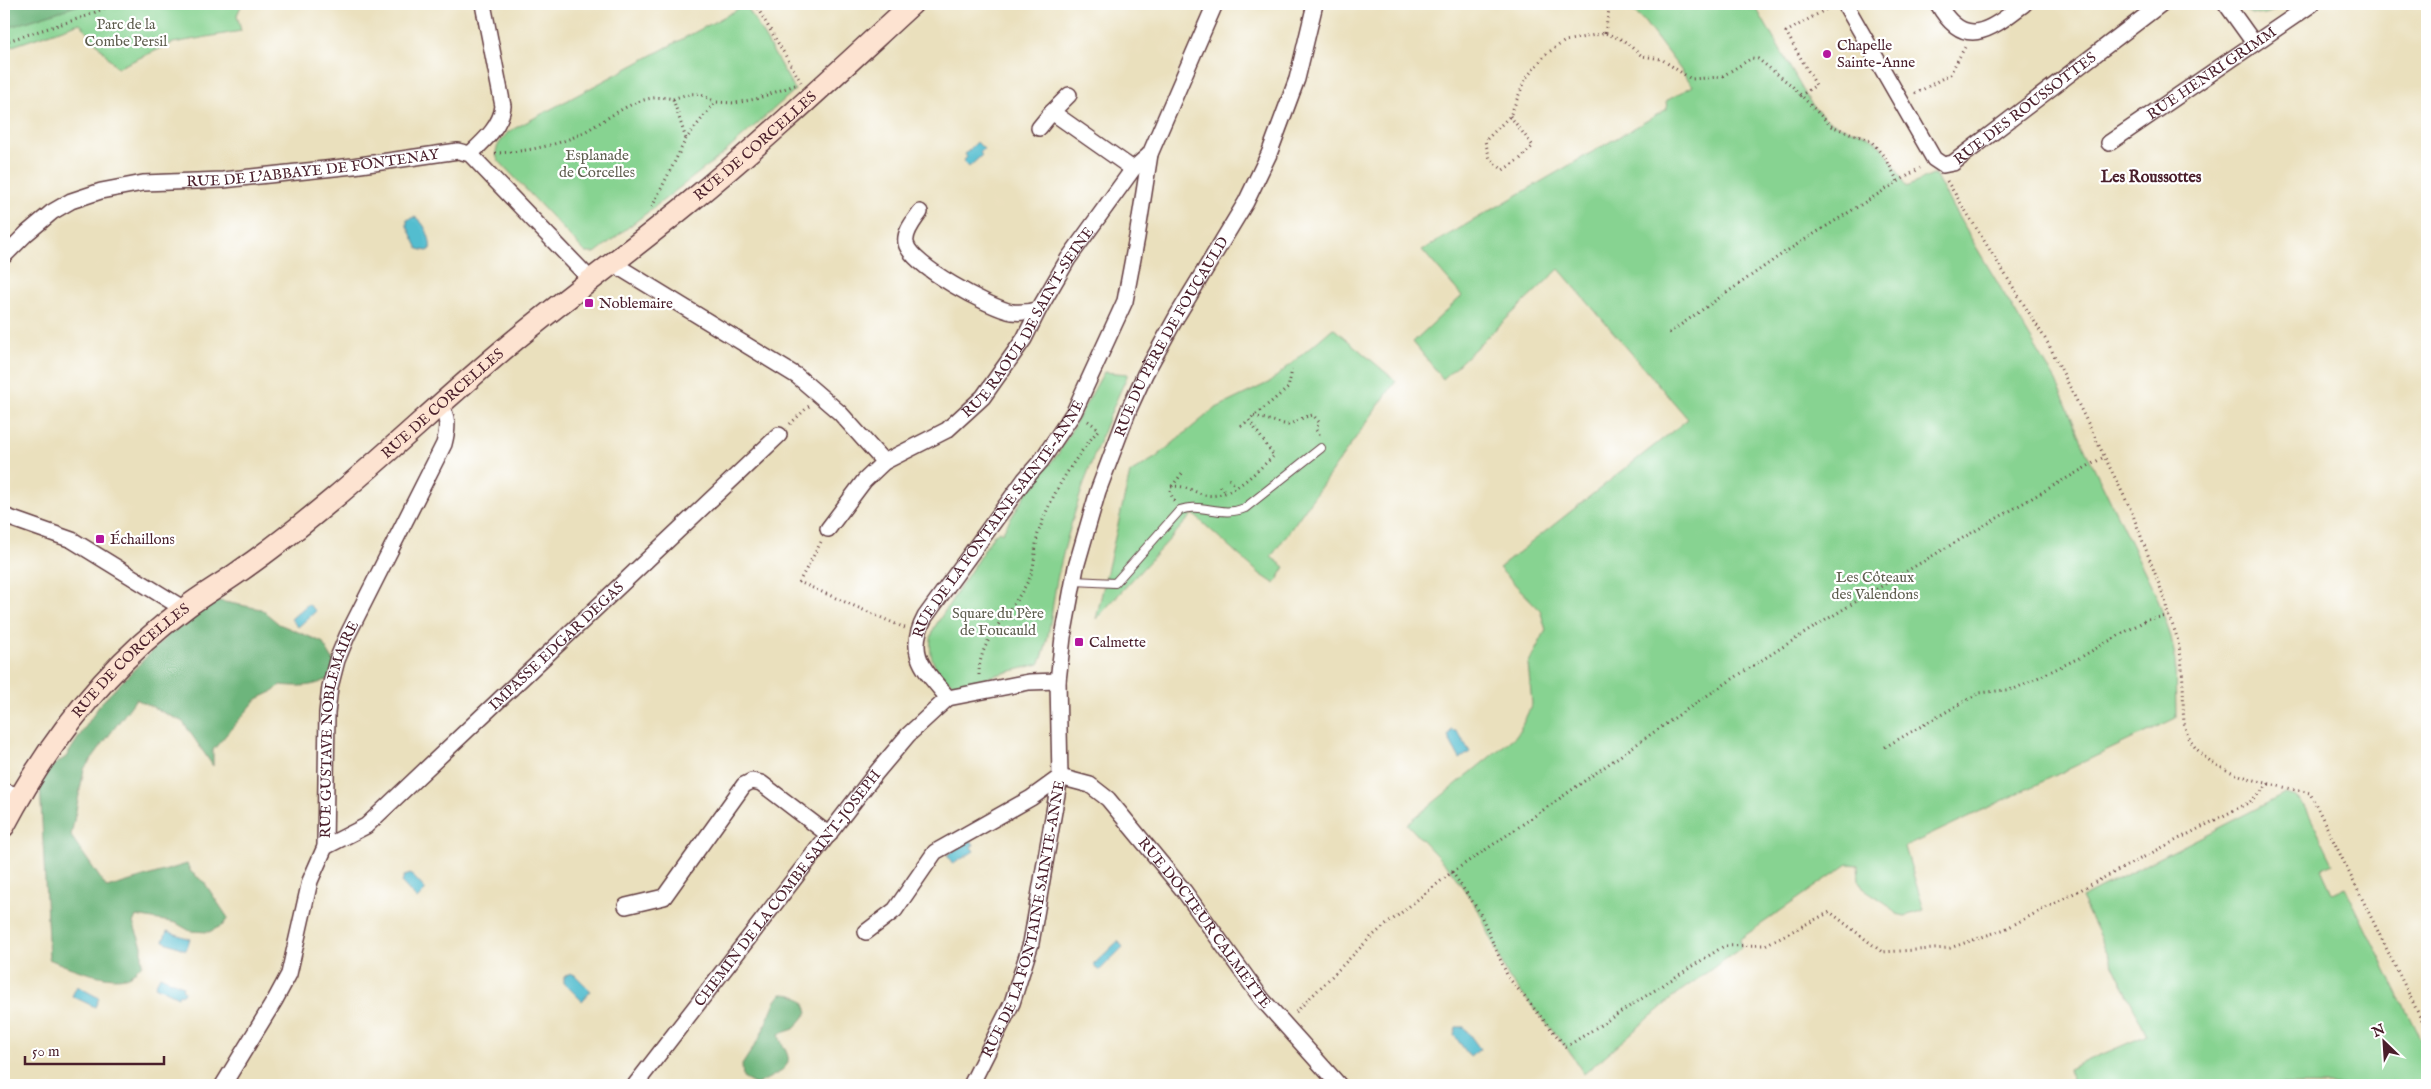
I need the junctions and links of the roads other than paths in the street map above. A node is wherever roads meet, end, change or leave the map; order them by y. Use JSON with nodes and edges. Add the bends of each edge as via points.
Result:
{"nodes":[{"id":1,"x":483,"y":4,"type":"edge"},
{"id":2,"x":912,"y":4,"type":"edge"},
{"id":3,"x":1214,"y":4,"type":"edge"},
{"id":4,"x":1315,"y":4,"type":"edge"},
{"id":5,"x":1845,"y":4,"type":"edge"},
{"id":6,"x":1938,"y":4,"type":"edge"},
{"id":7,"x":2024,"y":4,"type":"edge"},
{"id":8,"x":2161,"y":4,"type":"edge"},
{"id":9,"x":2226,"y":4,"type":"edge"},
{"id":10,"x":2312,"y":4,"type":"edge"},
{"id":11,"x":2254,"y":43,"type":"junction"},
{"id":12,"x":1069,"y":95,"type":"dead end"},
{"id":13,"x":1052,"y":112,"type":"junction"},
{"id":14,"x":1039,"y":128,"type":"dead end"},
{"id":15,"x":2110,"y":143,"type":"dead end"},
{"id":16,"x":470,"y":154,"type":"junction"},
{"id":17,"x":1150,"y":154,"type":"junction"},
{"id":18,"x":1133,"y":168,"type":"junction"},
{"id":19,"x":920,"y":212,"type":"dead end"},
{"id":20,"x":5,"y":248,"type":"edge"},
{"id":21,"x":612,"y":263,"type":"junction"},
{"id":22,"x":590,"y":279,"type":"junction"},
{"id":23,"x":1039,"y":309,"type":"junction"},
{"id":24,"x":439,"y":404,"type":"junction"},
{"id":25,"x":778,"y":435,"type":"road end"},
{"id":26,"x":1321,"y":448,"type":"road end"},
{"id":27,"x":884,"y":462,"type":"junction"},
{"id":28,"x":4,"y":516,"type":"edge"},
{"id":29,"x":828,"y":529,"type":"road end"},
{"id":30,"x":1074,"y":581,"type":"junction"},
{"id":31,"x":184,"y":609,"type":"junction"},
{"id":32,"x":1058,"y":681,"type":"junction"},
{"id":33,"x":948,"y":698,"type":"junction"},
{"id":34,"x":1060,"y":777,"type":"junction"},
{"id":35,"x":12,"y":794,"type":"edge"},
{"id":36,"x":4,"y":826,"type":"edge"},
{"id":37,"x":829,"y":835,"type":"junction"},
{"id":38,"x":325,"y":847,"type":"junction"},
{"id":39,"x":626,"y":906,"type":"dead end"},
{"id":40,"x":866,"y":932,"type":"dead end"},
{"id":41,"x":223,"y":1085,"type":"edge"},
{"id":42,"x":634,"y":1085,"type":"edge"},
{"id":43,"x":971,"y":1085,"type":"edge"},
{"id":44,"x":1340,"y":1085,"type":"edge"}],
"edges":[{"from":1,"to":16,"type":"street","via":[[503,106],[497,124]]},
{"from":2,"to":21,"type":"main road","name":"RUE DE CORCELLES","via":[[705,189]]},
{"from":3,"to":17,"type":"street","name":"RUE DE LA FONTAINE SAINTE-ANNE"},
{"from":4,"to":30,"type":"street","name":"RUE DU PÈRE DE FOUCAULD","via":[[1297,79],[1269,154],[1246,202],[1177,316],[1128,409],[1098,491]]},
{"from":5,"to":8,"type":"street","name":"RUE DES ROUSSOTTES","via":[[1934,159],[1943,165],[1953,164]]},
{"from":6,"to":7,"type":"street","via":[[1955,26],[1973,33],[1990,28]]},
{"from":9,"to":11,"type":"street"},
{"from":10,"to":11,"type":"street","name":"RUE HENRI GRIMM"},
{"from":11,"to":15,"type":"street","name":"RUE HENRI GRIMM"},
{"from":12,"to":13,"type":"street"},
{"from":13,"to":14,"type":"street"},
{"from":13,"to":18,"type":"street"},
{"from":16,"to":20,"type":"street","name":"RUE DE L'ABBAYE DE FONTENAY","via":[[444,152],[223,180],[123,186],[81,197],[61,207]]},
{"from":16,"to":22,"type":"street"},
{"from":17,"to":18,"type":"street","name":"RUE RAOUL DE SAINT-SEINE"},
{"from":17,"to":33,"type":"street","name":"RUE DE LA FONTAINE SAINTE-ANNE","via":[[1125,301],[1074,412],[917,633],[920,663]]},
{"from":18,"to":23,"type":"street","name":"RUE RAOUL DE SAINT-SEINE","via":[[1068,260]]},
{"from":19,"to":23,"type":"street","via":[[908,230],[906,242],[909,252],[921,265],[991,305],[1014,312]]},
{"from":21,"to":22,"type":"main road","name":"RUE DE CORCELLES"},
{"from":21,"to":27,"type":"street","via":[[797,376],[859,432]]},
{"from":22,"to":24,"type":"main road","name":"RUE DE CORCELLES"},
{"from":23,"to":27,"type":"street","name":"RUE RAOUL DE SAINT-SEINE","via":[[1024,339],[972,409],[947,430]]},
{"from":24,"to":31,"type":"main road","name":"RUE DE CORCELLES","via":[[333,499],[242,570]]},
{"from":24,"to":38,"type":"street","name":"RUE GUSTAVE NOBLEMAIRE","via":[[447,416],[444,444],[348,636],[330,687]]},
{"from":25,"to":38,"type":"street","name":"IMPASSE EDGAR DEGAS","via":[[366,826]]},
{"from":26,"to":30,"type":"lane","via":[[1245,508],[1234,512],[1188,506],[1180,510],[1115,583]]},
{"from":27,"to":29,"type":"street","name":"RUE RAOUL DE SAINT-SEINE","via":[[864,481]]},
{"from":28,"to":31,"type":"street","via":[[72,540]]},
{"from":30,"to":32,"type":"street","name":"RUE DU PÈRE DE FOUCAULD"},
{"from":31,"to":35,"type":"main road","name":"RUE DE CORCELLES","via":[[137,648],[90,696]]},
{"from":32,"to":33,"type":"street","via":[[1029,682]]},
{"from":32,"to":34,"type":"street","name":"RUE DE LA FONTAINE SAINTE-ANNE"},
{"from":33,"to":37,"type":"street","name":"CHEMIN DE LA COMBE SAINT-JOSEPH","via":[[908,735]]},
{"from":34,"to":40,"type":"street","via":[[1031,798],[936,852],[895,910]]},
{"from":34,"to":43,"type":"street","name":"RUE DE LA FONTAINE SAINTE-ANNE","via":[[1031,943],[1012,1003]]},
{"from":34,"to":44,"type":"street","name":"RUE DOCTEUR CALMETTE","via":[[1090,784],[1108,800],[1184,891],[1247,981]]},
{"from":35,"to":36,"type":"main road","name":"RUE DE CORCELLES"},
{"from":37,"to":39,"type":"street","via":[[761,782],[748,783],[664,897]]},
{"from":37,"to":42,"type":"street","name":"CHEMIN DE LA COMBE SAINT-JOSEPH"},
{"from":38,"to":41,"type":"street","name":"RUE GUSTAVE NOBLEMAIRE","via":[[310,881],[288,974]]}]}
